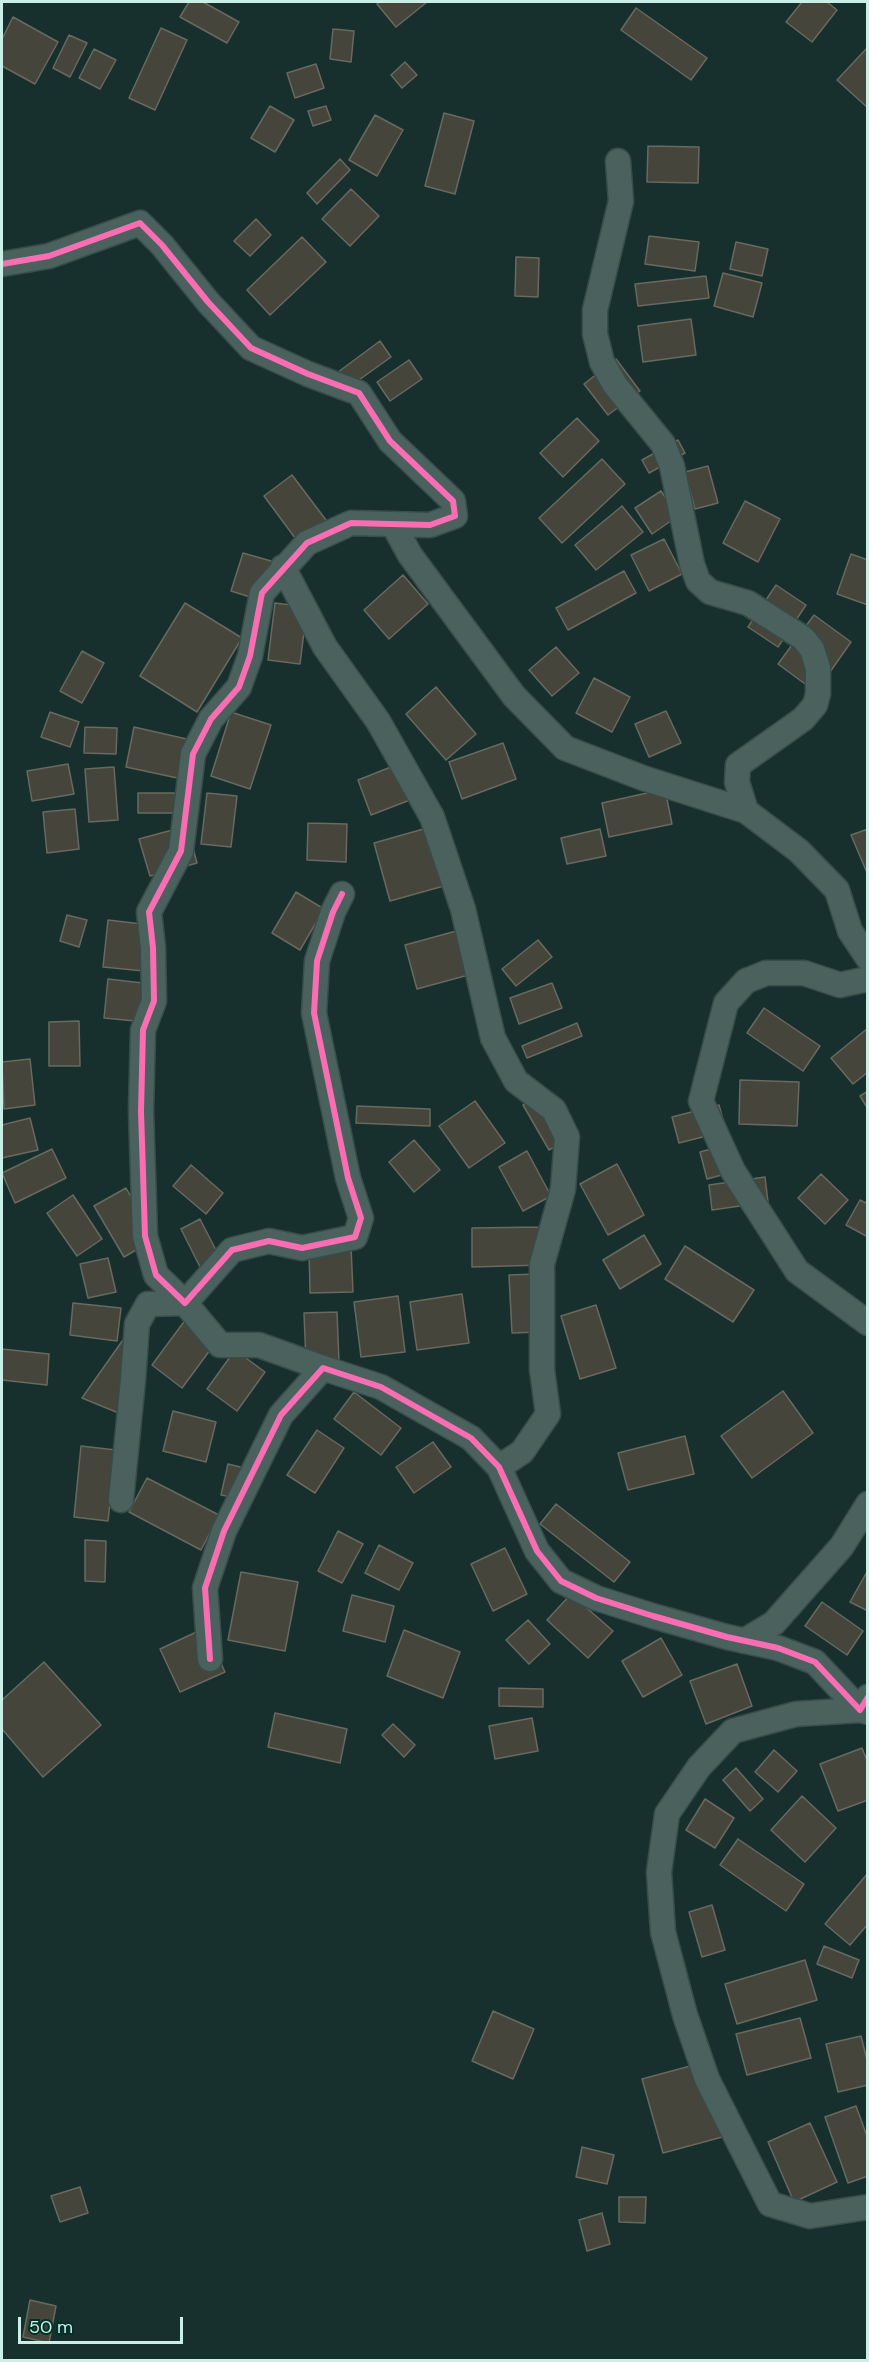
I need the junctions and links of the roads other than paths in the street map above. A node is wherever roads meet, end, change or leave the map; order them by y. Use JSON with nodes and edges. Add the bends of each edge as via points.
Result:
{"nodes":[{"id":1,"x":618,"y":161,"type":"dead end"},
{"id":2,"x":2,"y":264,"type":"edge"},
{"id":3,"x":393,"y":524,"type":"junction"},
{"id":4,"x":283,"y":567,"type":"junction"},
{"id":5,"x":746,"y":811,"type":"junction"},
{"id":6,"x":342,"y":894,"type":"dead end"},
{"id":7,"x":867,"y":958,"type":"edge"},
{"id":8,"x":867,"y":979,"type":"edge"},
{"id":9,"x":185,"y":1303,"type":"junction"},
{"id":10,"x":867,"y":1323,"type":"edge"},
{"id":11,"x":323,"y":1368,"type":"junction"},
{"id":12,"x":499,"y":1467,"type":"junction"},
{"id":13,"x":121,"y":1500,"type":"dead end"},
{"id":14,"x":867,"y":1504,"type":"edge"},
{"id":15,"x":744,"y":1641,"type":"junction"},
{"id":16,"x":210,"y":1659,"type":"dead end"},
{"id":17,"x":865,"y":1706,"type":"edge"},
{"id":18,"x":867,"y":2207,"type":"edge"}],
"edges":[{"from":1,"to":5,"type":"street","via":[[621,201],[596,310],[595,334],[602,362],[615,385],[663,444],[672,466],[698,581],[710,592],[748,603],[803,638],[813,649],[818,668],[815,705],[803,719],[738,765],[737,782]]},
{"from":2,"to":3,"type":"street","via":[[49,256],[140,223],[251,348],[359,393],[390,441],[453,501],[455,516],[430,525]]},
{"from":3,"to":4,"type":"street","via":[[351,524],[307,543]]},
{"from":3,"to":5,"type":"street","via":[[410,555],[514,696],[565,748]]},
{"from":4,"to":9,"type":"street","via":[[262,593],[250,656],[238,687],[211,719],[193,754],[181,851],[149,912],[154,1001],[143,1030],[145,1236],[156,1275]]},
{"from":4,"to":12,"type":"street","via":[[325,647],[378,721],[432,817],[463,909],[493,1038],[516,1081],[554,1110],[567,1137],[563,1189],[542,1264],[542,1370],[548,1414],[522,1452]]},
{"from":5,"to":7,"type":"street","via":[[799,851],[837,890],[850,931]]},
{"from":6,"to":9,"type":"street","via":[[317,961],[314,1012],[348,1178],[361,1218],[355,1237],[302,1248],[269,1241],[232,1250]]},
{"from":8,"to":10,"type":"street","via":[[840,985],[804,973],[766,973],[746,981],[726,1003],[701,1101],[733,1171],[797,1271]]},
{"from":9,"to":11,"type":"street","via":[[220,1345],[259,1345]]},
{"from":9,"to":13,"type":"street","via":[[148,1304],[137,1324]]},
{"from":11,"to":12,"type":"street","via":[[381,1387],[471,1438]]},
{"from":11,"to":16,"type":"street","via":[[281,1415],[224,1531],[205,1588]]},
{"from":12,"to":15,"type":"street","via":[[537,1551],[561,1581],[596,1598],[653,1617]]},
{"from":14,"to":15,"type":"street","via":[[842,1546],[774,1623]]},
{"from":15,"to":17,"type":"street","via":[[815,1662]]},
{"from":17,"to":18,"type":"street","via":[[796,1714],[733,1731],[699,1767],[667,1814],[659,1872],[663,1932],[685,2015],[707,2079],[770,2204],[810,2217]]}]}
